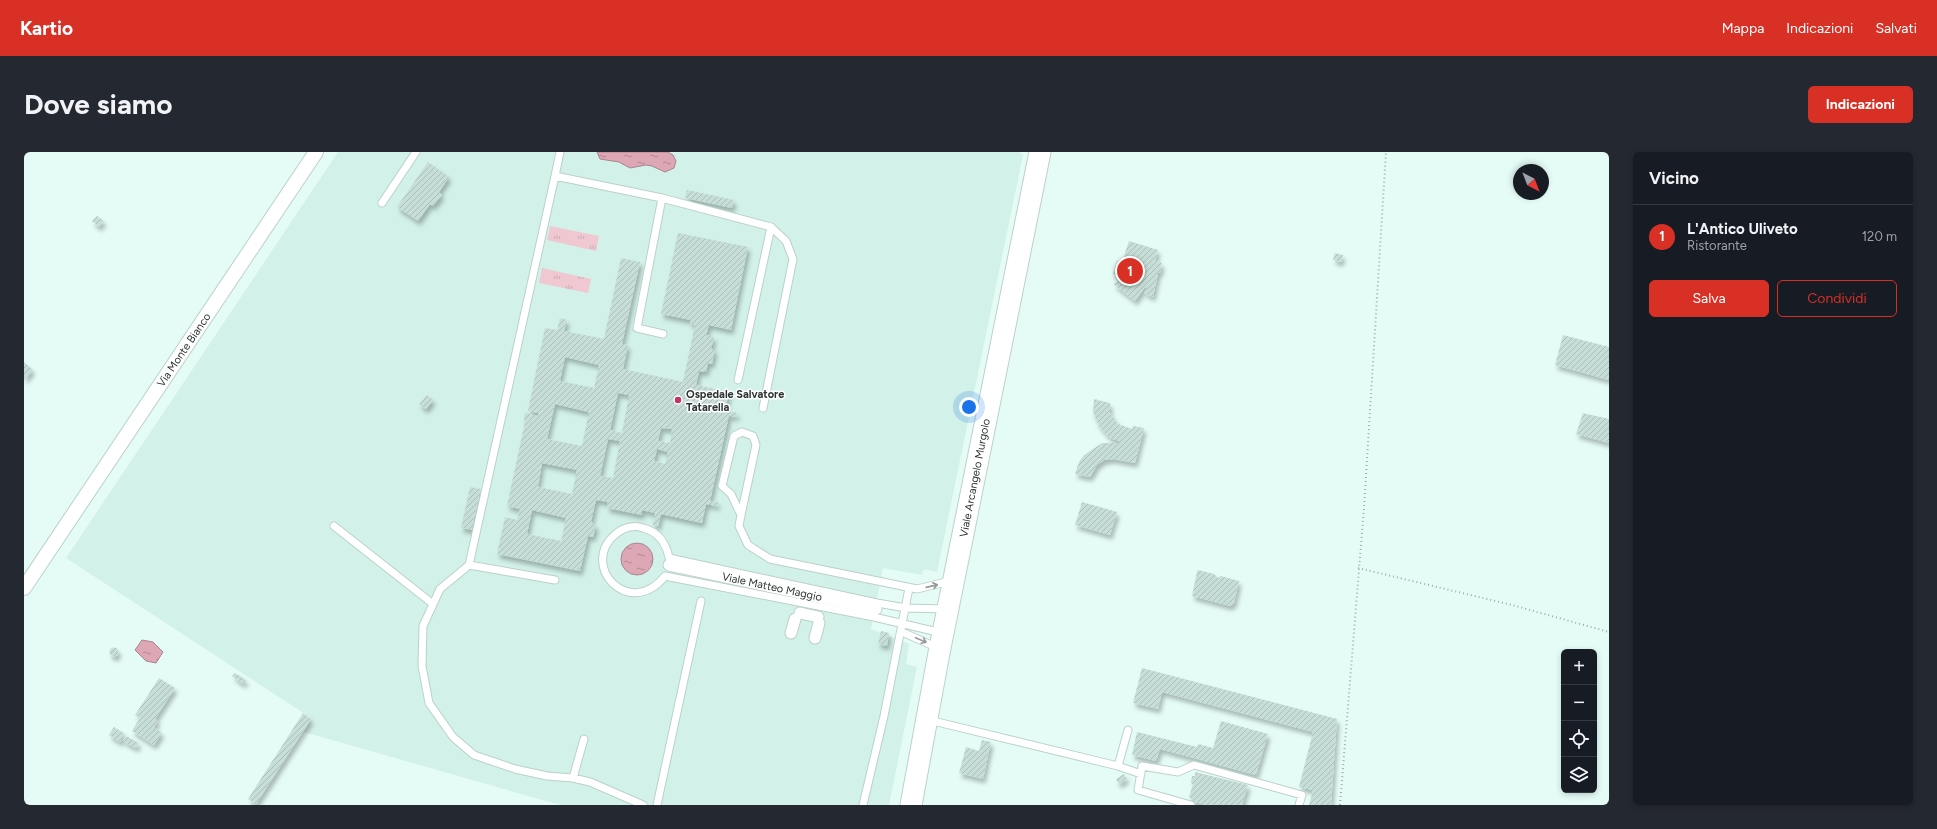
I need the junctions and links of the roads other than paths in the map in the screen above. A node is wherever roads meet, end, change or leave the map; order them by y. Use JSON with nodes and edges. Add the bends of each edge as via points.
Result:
{"nodes":[{"id":1,"x":316,"y":152,"type":"edge"},
{"id":2,"x":416,"y":152,"type":"edge"},
{"id":3,"x":560,"y":152,"type":"edge"},
{"id":4,"x":1040,"y":152,"type":"edge"},
{"id":5,"x":555,"y":176,"type":"junction"},
{"id":6,"x":662,"y":198,"type":"junction"},
{"id":7,"x":382,"y":203,"type":"dead end"},
{"id":8,"x":771,"y":228,"type":"junction"},
{"id":9,"x":663,"y":334,"type":"dead end"},
{"id":10,"x":738,"y":380,"type":"dead end"},
{"id":11,"x":763,"y":408,"type":"dead end"},
{"id":12,"x":741,"y":515,"type":"junction"},
{"id":13,"x":334,"y":526,"type":"dead end"},
{"id":14,"x":469,"y":565,"type":"junction"},
{"id":15,"x":669,"y":565,"type":"dead end"},
{"id":16,"x":555,"y":580,"type":"dead end"},
{"id":17,"x":954,"y":580,"type":"junction"},
{"id":18,"x":24,"y":588,"type":"edge"},
{"id":19,"x":909,"y":588,"type":"junction"},
{"id":20,"x":812,"y":600,"type":"junction"},
{"id":21,"x":701,"y":601,"type":"dead end"},
{"id":22,"x":433,"y":604,"type":"junction"},
{"id":23,"x":906,"y":608,"type":"junction"},
{"id":24,"x":876,"y":609,"type":"dead end"},
{"id":25,"x":948,"y":609,"type":"junction"},
{"id":26,"x":903,"y":624,"type":"junction"},
{"id":27,"x":902,"y":632,"type":"junction"},
{"id":28,"x":791,"y":633,"type":"dead end"},
{"id":29,"x":815,"y":638,"type":"dead end"},
{"id":30,"x":942,"y":641,"type":"junction"},
{"id":31,"x":927,"y":720,"type":"junction"},
{"id":32,"x":1128,"y":730,"type":"dead end"},
{"id":33,"x":584,"y":739,"type":"dead end"},
{"id":34,"x":1118,"y":766,"type":"junction"},
{"id":35,"x":1141,"y":774,"type":"junction"},
{"id":36,"x":573,"y":778,"type":"junction"},
{"id":37,"x":643,"y":805,"type":"edge"},
{"id":38,"x":657,"y":805,"type":"edge"},
{"id":39,"x":863,"y":805,"type":"edge"},
{"id":40,"x":910,"y":805,"type":"edge"},
{"id":41,"x":1191,"y":805,"type":"edge"},
{"id":42,"x":1299,"y":805,"type":"edge"}],
"edges":[{"from":1,"to":18,"type":"street","name":"Via Monte Bianco"},
{"from":2,"to":7,"type":"lane"},
{"from":3,"to":5,"type":"lane"},
{"from":4,"to":17,"type":"main road","name":"Viale Arcangelo Murgolo"},
{"from":5,"to":6,"type":"lane"},
{"from":5,"to":14,"type":"lane","via":[[531,297]]},
{"from":6,"to":8,"type":"lane"},
{"from":6,"to":9,"type":"lane","via":[[637,328]]},
{"from":8,"to":10,"type":"lane"},
{"from":8,"to":11,"type":"lane","via":[[786,241],[793,259]]},
{"from":12,"to":12,"type":"lane","via":[[756,445],[753,436],[742,432],[734,436],[722,486],[731,494]]},
{"from":12,"to":19,"type":"lane","via":[[739,526],[748,545],[770,559]]},
{"from":13,"to":22,"type":"lane"},
{"from":14,"to":16,"type":"lane"},
{"from":14,"to":22,"type":"lane","via":[[440,589]]},
{"from":15,"to":20,"type":"street","name":"Viale Matteo Maggio"},
{"from":19,"to":17,"type":"lane","one_way":true,"via":[[917,589]]},
{"from":17,"to":25,"type":"main road","name":"Viale Arcangelo Murgolo"},
{"from":19,"to":23,"type":"lane"},
{"from":20,"to":23,"type":"lane","via":[[665,576],[658,585],[648,591],[626,592],[608,579],[603,569],[602,558],[611,537],[620,530],[642,527],[661,538],[667,547],[669,558]]},
{"from":20,"to":24,"type":"street","name":"Viale Matteo Maggio"},
{"from":20,"to":26,"type":"lane"},
{"from":21,"to":38,"type":"lane"},
{"from":22,"to":36,"type":"lane","via":[[423,626],[422,666],[429,703],[453,737],[474,755],[515,769],[547,776]]},
{"from":23,"to":25,"type":"lane"},
{"from":23,"to":26,"type":"lane"},
{"from":25,"to":30,"type":"main road","name":"Viale Arcangelo Murgolo"},
{"from":26,"to":27,"type":"lane"},
{"from":26,"to":30,"type":"lane"},
{"from":27,"to":30,"type":"lane","one_way":true},
{"from":27,"to":39,"type":"lane"},
{"from":28,"to":29,"type":"street","via":[[797,616],[818,620]]},
{"from":30,"to":31,"type":"main road","name":"Viale Arcangelo Murgolo"},
{"from":31,"to":34,"type":"lane"},
{"from":31,"to":40,"type":"main road","name":"Viale Arcangelo Murgolo"},
{"from":32,"to":34,"type":"lane"},
{"from":33,"to":36,"type":"lane"},
{"from":34,"to":35,"type":"lane"},
{"from":35,"to":41,"type":"lane","via":[[1138,790]]},
{"from":35,"to":42,"type":"lane","via":[[1142,766],[1178,772],[1194,766],[1302,795]]},
{"from":36,"to":37,"type":"lane","via":[[590,782]]}]}
